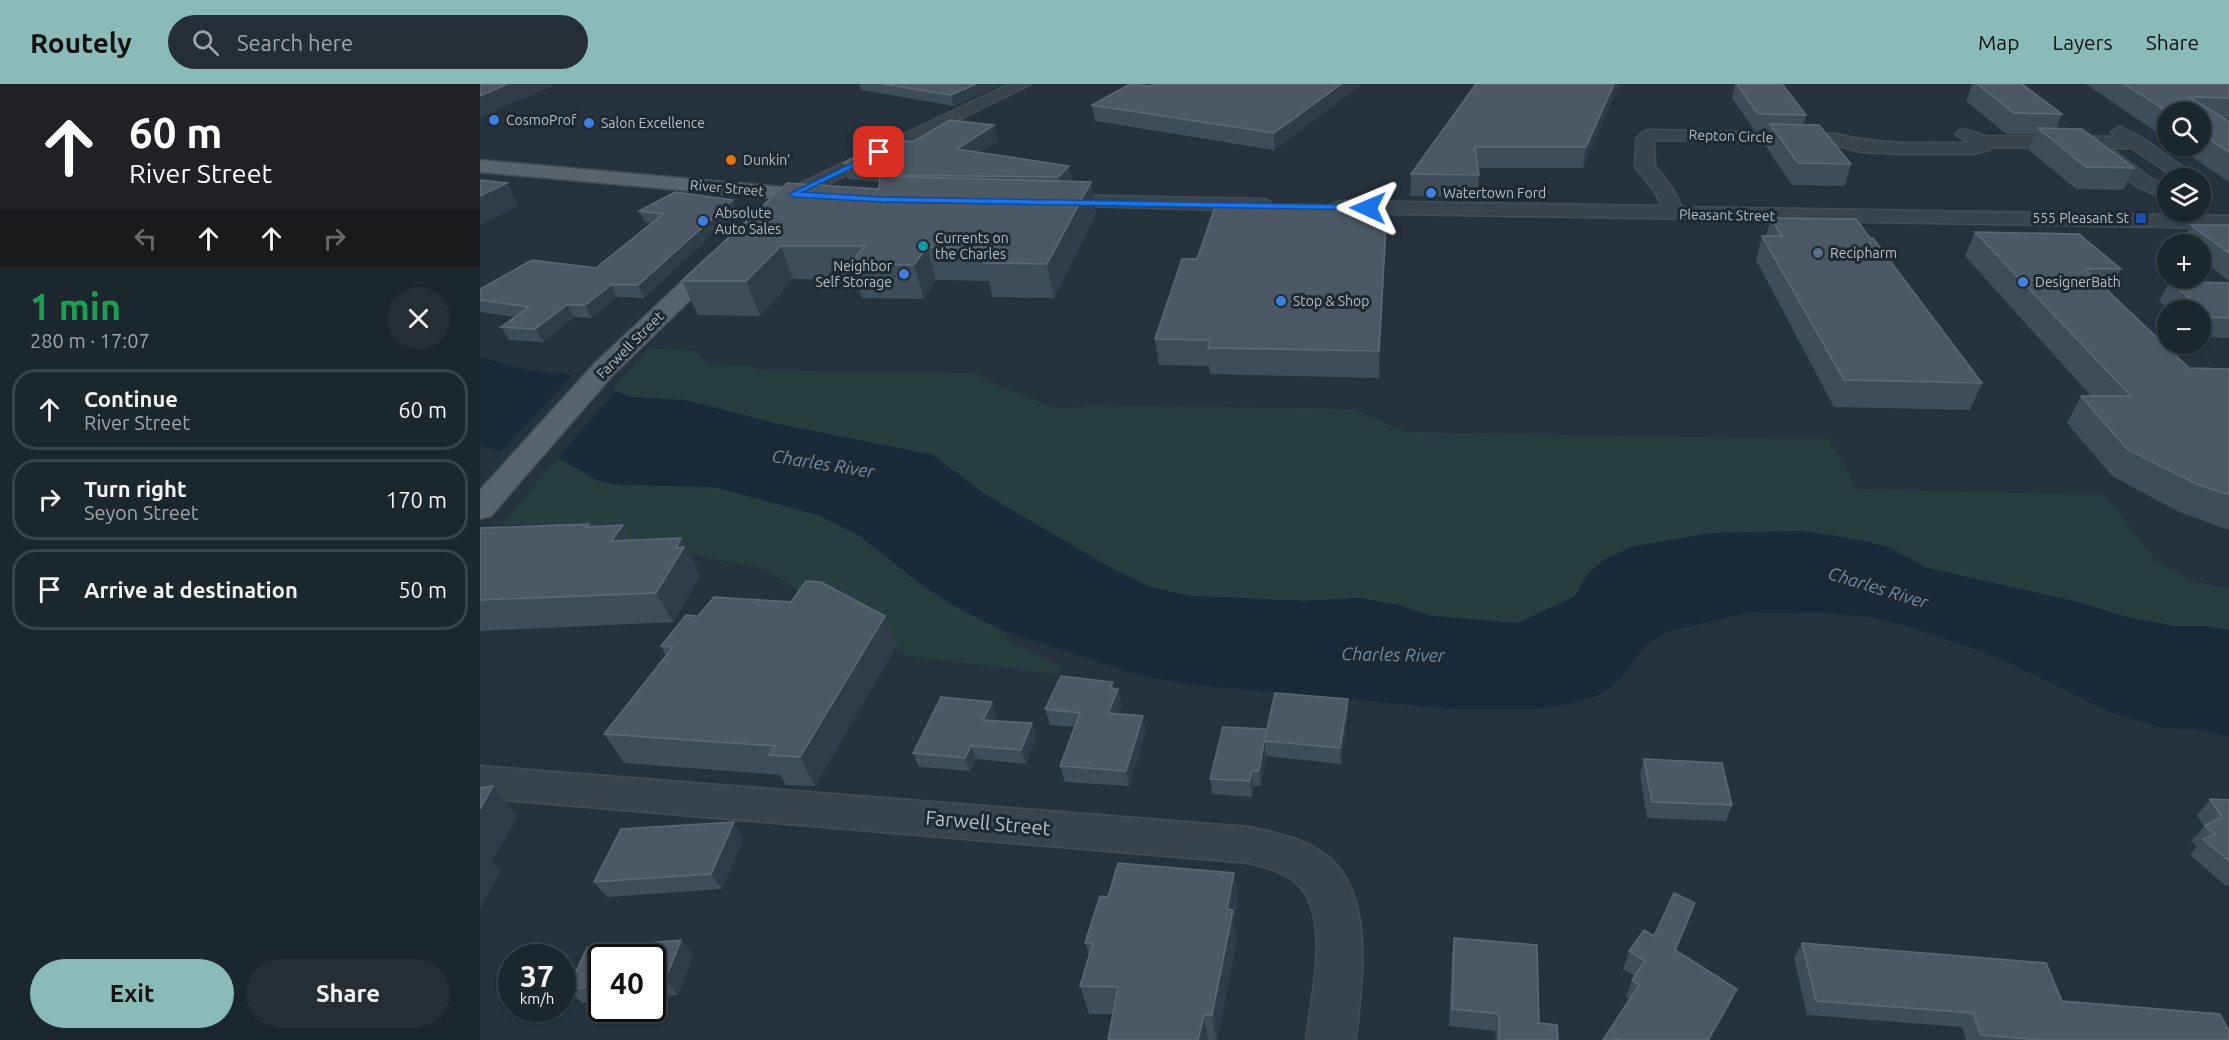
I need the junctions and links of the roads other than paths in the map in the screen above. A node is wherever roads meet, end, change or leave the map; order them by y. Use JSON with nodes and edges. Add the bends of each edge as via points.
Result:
{"nodes":[{"id":1,"x":1023,"y":84,"type":"edge"},
{"id":2,"x":2091,"y":143,"type":"junction"},
{"id":3,"x":480,"y":166,"type":"edge"},
{"id":4,"x":2174,"y":168,"type":"edge"},
{"id":5,"x":2157,"y":189,"type":"edge"},
{"id":6,"x":793,"y":194,"type":"junction"},
{"id":7,"x":835,"y":197,"type":"edge"},
{"id":8,"x":1034,"y":201,"type":"edge"},
{"id":9,"x":1285,"y":206,"type":"edge"},
{"id":10,"x":1321,"y":207,"type":"edge"},
{"id":11,"x":2211,"y":207,"type":"edge"},
{"id":12,"x":766,"y":214,"type":"edge"},
{"id":13,"x":1676,"y":214,"type":"junction"},
{"id":14,"x":2227,"y":222,"type":"edge"},
{"id":15,"x":734,"y":245,"type":"edge"},
{"id":16,"x":480,"y":509,"type":"edge"},
{"id":17,"x":480,"y":782,"type":"edge"},
{"id":18,"x":1331,"y":1040,"type":"edge"}],
"edges":[{"from":1,"to":6,"type":"street"},
{"from":2,"to":4,"type":"street","name":"Repton Circle","via":[[2138,143]]},
{"from":2,"to":5,"type":"street"},
{"from":2,"to":13,"type":"street","name":"Repton Circle","via":[[1983,141],[1983,146],[1973,148],[1863,146],[1835,139],[1662,133],[1646,136],[1643,163]]},
{"from":3,"to":6,"type":"main road","name":"River Street"},
{"from":6,"to":7,"type":"street","name":"River Street"},
{"from":6,"to":12,"type":"main road"},
{"from":8,"to":9,"type":"street"},
{"from":10,"to":13,"type":"street","name":"Pleasant Street"},
{"from":11,"to":14,"type":"street"},
{"from":13,"to":14,"type":"street","name":"Pleasant Street"},
{"from":15,"to":16,"type":"main road","name":"Farwell Street","via":[[603,370]]},
{"from":17,"to":18,"type":"street","name":"Farwell Street","via":[[1272,849],[1310,869],[1336,905],[1341,934]]}]}
